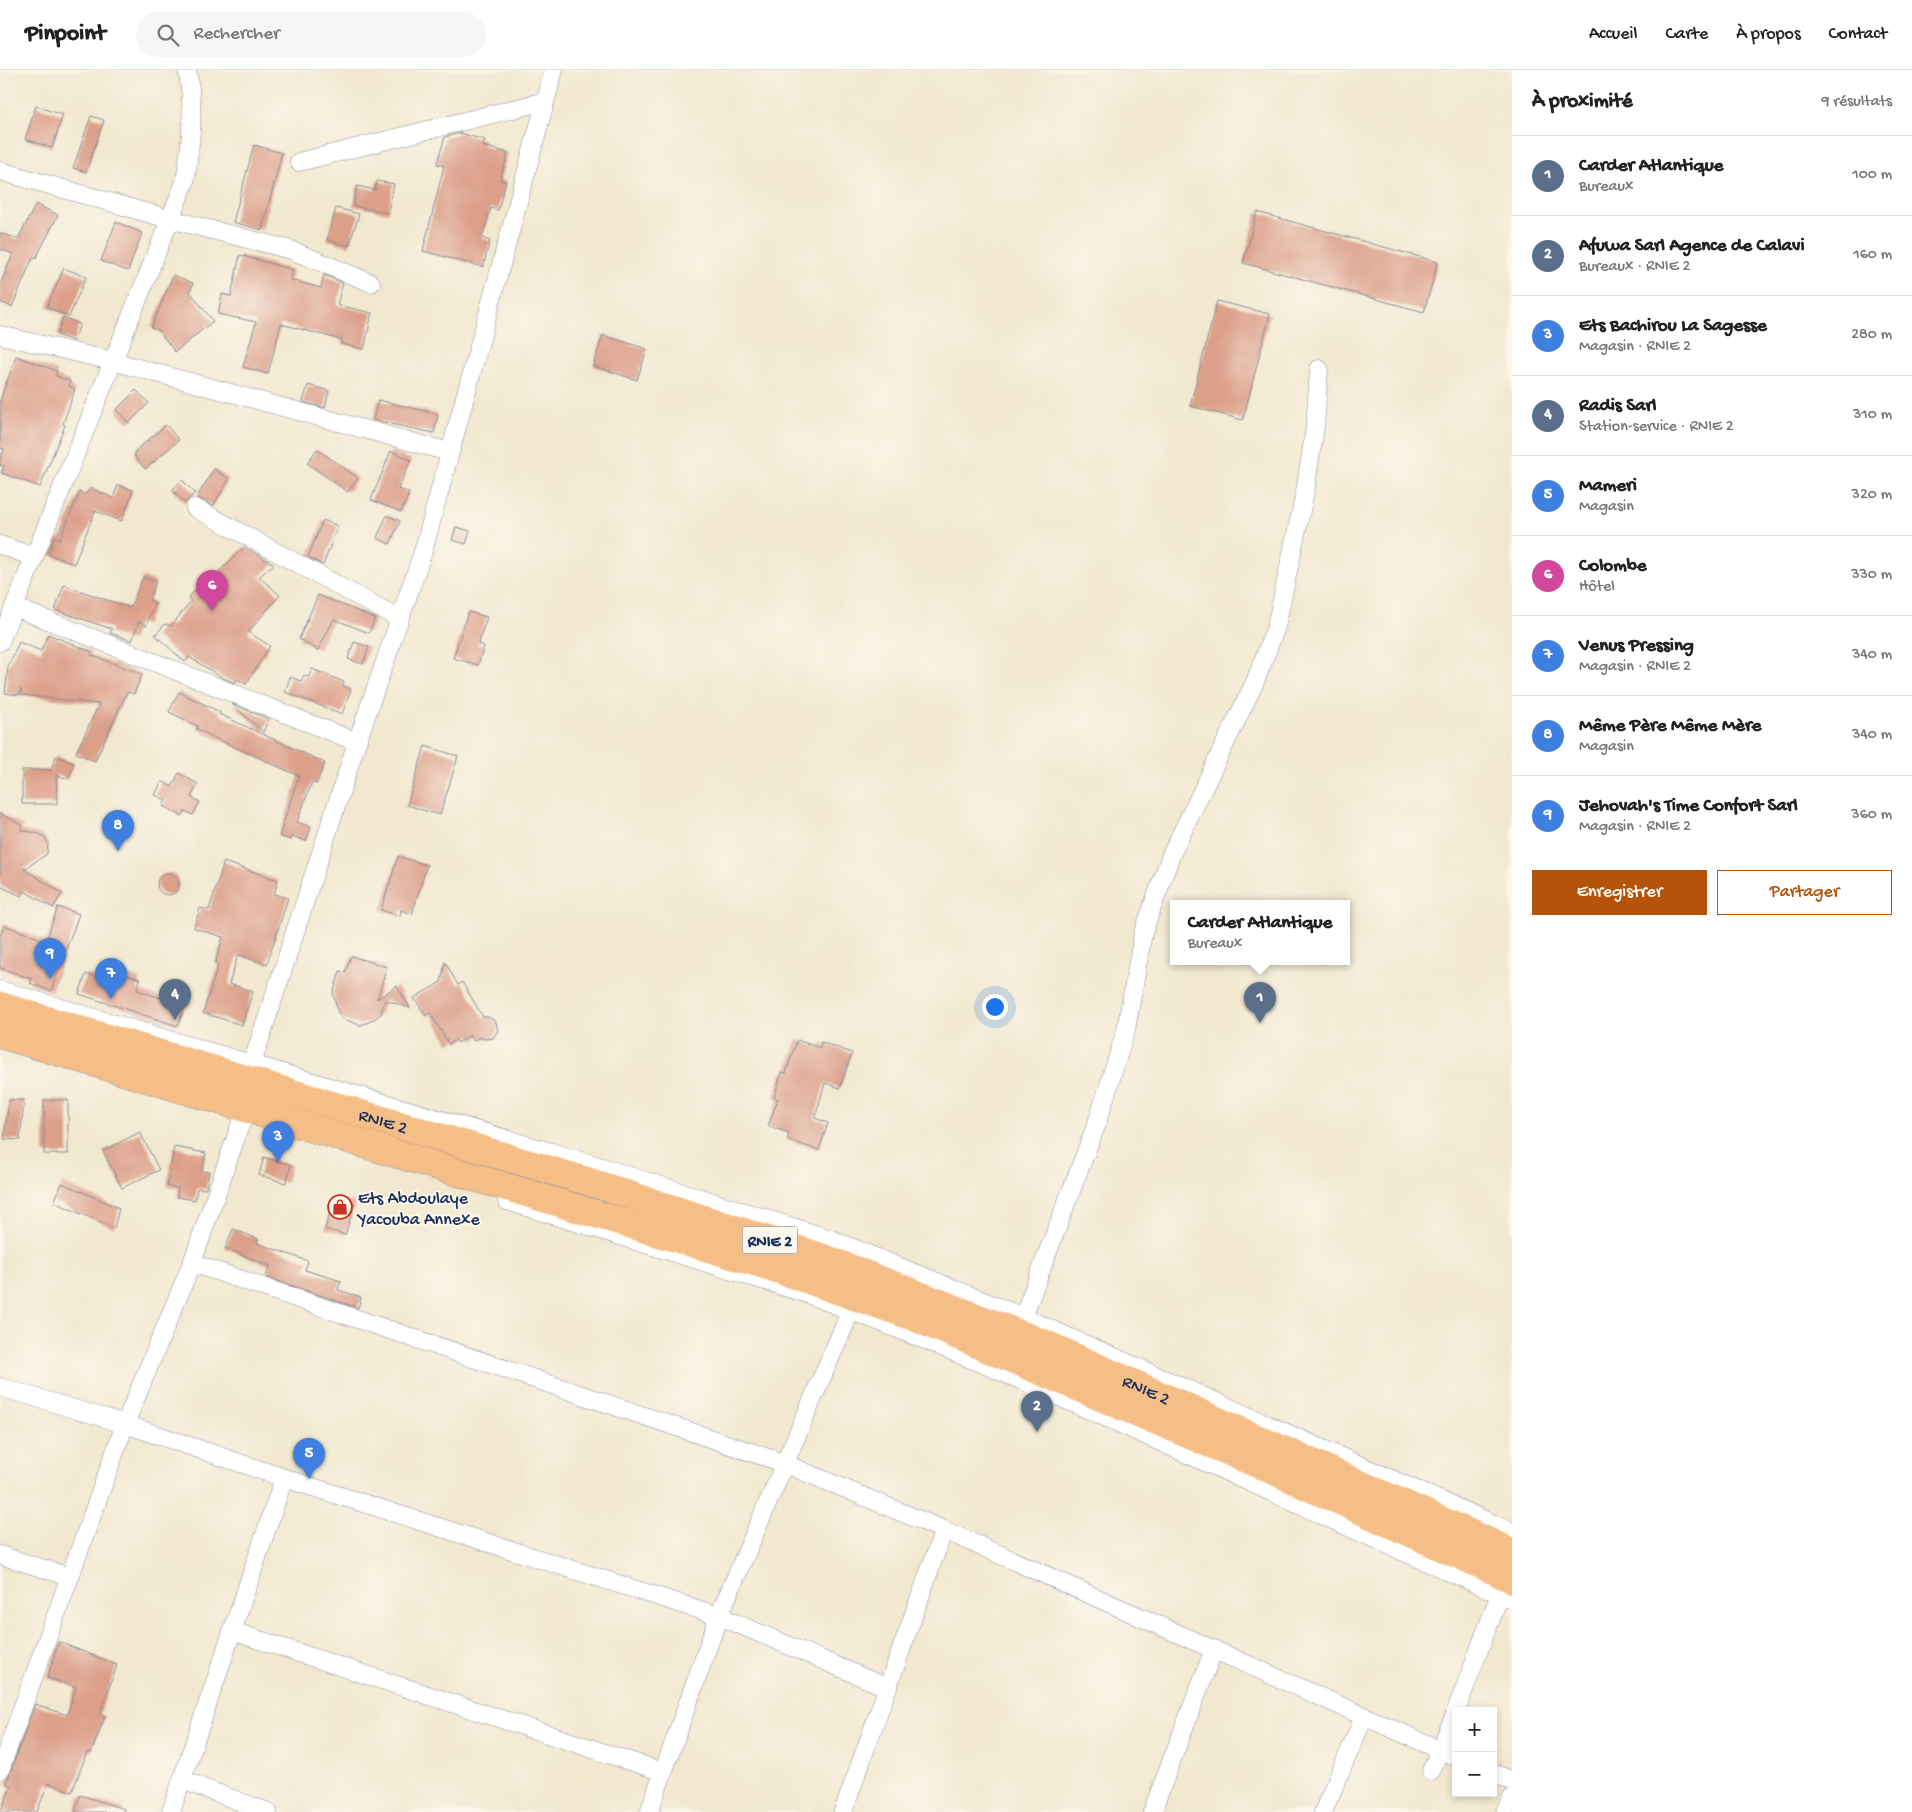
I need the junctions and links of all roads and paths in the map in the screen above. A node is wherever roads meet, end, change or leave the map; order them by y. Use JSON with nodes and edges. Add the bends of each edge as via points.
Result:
{"nodes":[{"id":1,"x":187,"y":70,"type":"edge"},
{"id":2,"x":554,"y":70,"type":"edge"},
{"id":3,"x":545,"y":101,"type":"junction"},
{"id":4,"x":299,"y":162,"type":"dead end"},
{"id":5,"x":0,"y":171,"type":"edge"},
{"id":6,"x":169,"y":219,"type":"junction"},
{"id":7,"x":371,"y":283,"type":"dead end"},
{"id":8,"x":0,"y":335,"type":"edge"},
{"id":9,"x":112,"y":361,"type":"junction"},
{"id":10,"x":1319,"y":369,"type":"dead end"},
{"id":11,"x":449,"y":452,"type":"junction"},
{"id":12,"x":195,"y":508,"type":"dead end"},
{"id":13,"x":0,"y":545,"type":"edge"},
{"id":14,"x":34,"y":557,"type":"junction"},
{"id":15,"x":14,"y":607,"type":"junction"},
{"id":16,"x":398,"y":618,"type":"junction"},
{"id":17,"x":0,"y":642,"type":"edge"},
{"id":18,"x":357,"y":742,"type":"junction"},
{"id":19,"x":0,"y":990,"type":"edge"},
{"id":20,"x":0,"y":1006,"type":"edge"},
{"id":21,"x":0,"y":1034,"type":"edge"},
{"id":22,"x":0,"y":1046,"type":"edge"},
{"id":23,"x":252,"y":1064,"type":"junction"},
{"id":24,"x":242,"y":1120,"type":"junction"},
{"id":25,"x":192,"y":1263,"type":"junction"},
{"id":26,"x":851,"y":1310,"type":"junction"},
{"id":27,"x":1023,"y":1317,"type":"junction"},
{"id":28,"x":0,"y":1387,"type":"edge"},
{"id":29,"x":125,"y":1424,"type":"junction"},
{"id":30,"x":783,"y":1463,"type":"junction"},
{"id":31,"x":284,"y":1478,"type":"junction"},
{"id":32,"x":944,"y":1530,"type":"junction"},
{"id":33,"x":1512,"y":1532,"type":"edge"},
{"id":34,"x":1512,"y":1552,"type":"edge"},
{"id":35,"x":0,"y":1555,"type":"edge"},
{"id":36,"x":70,"y":1577,"type":"junction"},
{"id":37,"x":1508,"y":1591,"type":"edge"},
{"id":38,"x":718,"y":1616,"type":"junction"},
{"id":39,"x":232,"y":1631,"type":"junction"},
{"id":40,"x":1214,"y":1649,"type":"junction"},
{"id":41,"x":888,"y":1688,"type":"junction"},
{"id":42,"x":1458,"y":1707,"type":"edge"},
{"id":43,"x":1364,"y":1717,"type":"junction"},
{"id":44,"x":1452,"y":1732,"type":"edge"},
{"id":45,"x":1448,"y":1754,"type":"edge"},
{"id":46,"x":0,"y":1770,"type":"edge"},
{"id":47,"x":1431,"y":1771,"type":"dead end"},
{"id":48,"x":663,"y":1772,"type":"junction"},
{"id":49,"x":1497,"y":1775,"type":"edge"},
{"id":50,"x":182,"y":1780,"type":"junction"},
{"id":51,"x":1512,"y":1781,"type":"edge"},
{"id":52,"x":1512,"y":1798,"type":"edge"},
{"id":53,"x":171,"y":1812,"type":"edge"},
{"id":54,"x":268,"y":1812,"type":"edge"},
{"id":55,"x":649,"y":1812,"type":"edge"},
{"id":56,"x":843,"y":1812,"type":"edge"},
{"id":57,"x":1152,"y":1812,"type":"edge"},
{"id":58,"x":1323,"y":1812,"type":"edge"},
{"id":59,"x":1505,"y":1812,"type":"edge"}],
"edges":[{"from":1,"to":6,"type":"street","via":[[192,92],[192,140],[185,182]]},
{"from":2,"to":3,"type":"street"},
{"from":3,"to":4,"type":"street"},
{"from":3,"to":11,"type":"street"},
{"from":5,"to":6,"type":"street"},
{"from":6,"to":7,"type":"street","via":[[290,250]]},
{"from":6,"to":9,"type":"street"},
{"from":8,"to":9,"type":"street"},
{"from":9,"to":11,"type":"street"},
{"from":9,"to":14,"type":"street"},
{"from":10,"to":27,"type":"street","via":[[1305,492],[1276,627],[1256,682],[1207,776],[1171,855],[1143,933],[1126,1030],[1097,1124]]},
{"from":11,"to":16,"type":"street","via":[[423,552]]},
{"from":12,"to":16,"type":"street"},
{"from":13,"to":14,"type":"street"},
{"from":14,"to":15,"type":"street"},
{"from":15,"to":17,"type":"street"},
{"from":15,"to":18,"type":"street"},
{"from":16,"to":18,"type":"street"},
{"from":18,"to":23,"type":"street"},
{"from":19,"to":23,"type":"street"},
{"from":20,"to":34,"type":"highway","name":"RNIE 2","number":"RNIE 2","via":[[590,1182],[824,1258],[1041,1342]]},
{"from":21,"to":37,"type":"highway","name":"RNIE 2","number":"RNIE 2","via":[[762,1264],[911,1316],[1269,1469]]},
{"from":22,"to":24,"type":"street"},
{"from":23,"to":27,"type":"street","via":[[585,1162],[831,1239]]},
{"from":24,"to":25,"type":"street"},
{"from":24,"to":26,"type":"street"},
{"from":25,"to":29,"type":"street"},
{"from":25,"to":30,"type":"street"},
{"from":26,"to":30,"type":"street"},
{"from":26,"to":37,"type":"street","via":[[1022,1379]]},
{"from":27,"to":33,"type":"street"},
{"from":28,"to":29,"type":"street"},
{"from":29,"to":31,"type":"street"},
{"from":29,"to":36,"type":"street"},
{"from":30,"to":32,"type":"street"},
{"from":30,"to":38,"type":"street"},
{"from":31,"to":38,"type":"street"},
{"from":31,"to":39,"type":"street"},
{"from":32,"to":40,"type":"street"},
{"from":32,"to":41,"type":"street"},
{"from":35,"to":36,"type":"street"},
{"from":36,"to":46,"type":"street"},
{"from":37,"to":42,"type":"street"},
{"from":38,"to":41,"type":"street"},
{"from":38,"to":48,"type":"street"},
{"from":39,"to":48,"type":"street"},
{"from":39,"to":50,"type":"street"},
{"from":40,"to":43,"type":"street"},
{"from":40,"to":57,"type":"street"},
{"from":41,"to":56,"type":"street"},
{"from":43,"to":45,"type":"street"},
{"from":43,"to":58,"type":"street"},
{"from":44,"to":45,"type":"street"},
{"from":45,"to":47,"type":"street"},
{"from":48,"to":55,"type":"street"},
{"from":49,"to":51,"type":"street"},
{"from":50,"to":53,"type":"street"},
{"from":50,"to":54,"type":"street"},
{"from":52,"to":59,"type":"street"}]}
